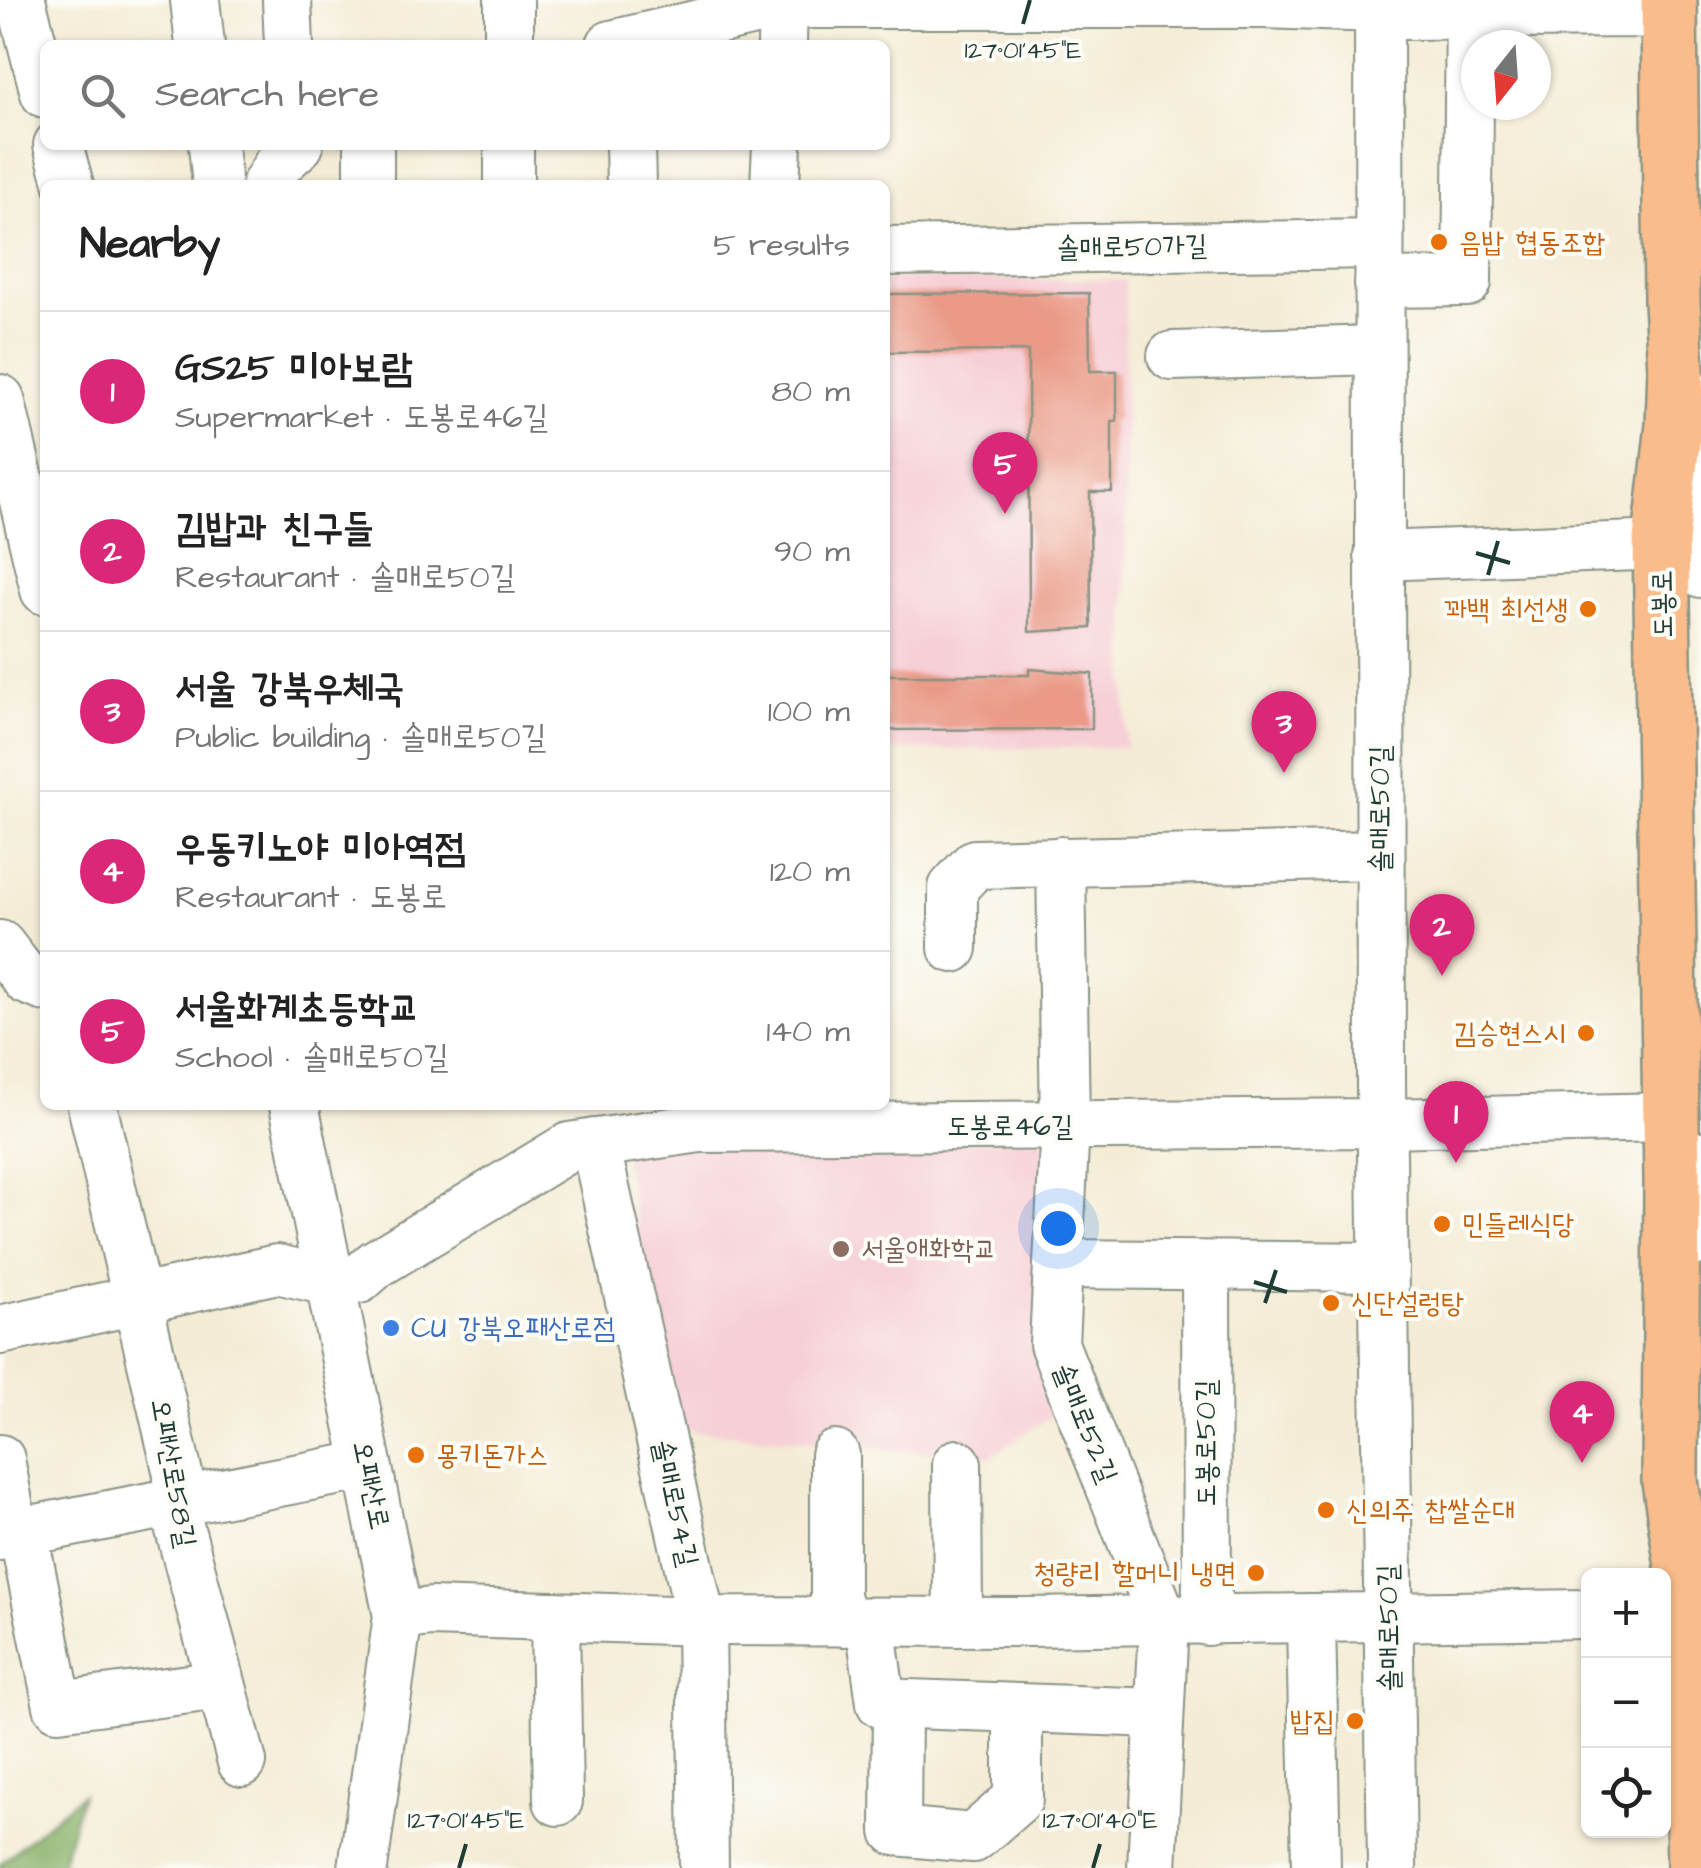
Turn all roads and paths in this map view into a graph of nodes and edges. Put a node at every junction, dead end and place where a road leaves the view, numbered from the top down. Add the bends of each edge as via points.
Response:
1 (21, 0) edge
2 (194, 0) edge
3 (287, 0) edge
4 (508, 0) edge
5 (1211, 2) edge
6 (1265, 2) edge
7 (1379, 4) edge
8 (1678, 6) edge
9 (1470, 15) junction
10 (783, 16) edge
11 (199, 40) edge
12 (289, 40) edge
13 (509, 40) edge
14 (645, 40) edge
15 (40, 74) edge
16 (59, 150) edge
17 (213, 150) edge
18 (369, 150) edge
19 (509, 150) edge
20 (630, 150) edge
21 (777, 150) edge
22 (68, 180) edge
23 (217, 180) edge
24 (369, 180) edge
25 (508, 180) edge
26 (631, 180) edge
27 (776, 180) edge
28 (890, 251) edge
29 (1379, 263) junction
30 (1379, 350) junction
31 (1172, 356) dead end
32 (0, 400) edge
33 (1379, 556) junction
34 (1681, 557) edge
35 (40, 569) edge
36 (1380, 855) junction
37 (1061, 861) junction
38 (953, 948) dead end
39 (93, 1110) edge
40 (295, 1110) edge
41 (674, 1118) edge
42 (1382, 1124) junction
43 (1065, 1125) junction
44 (1686, 1136) edge
45 (595, 1143) junction
46 (1058, 1264) junction
47 (1206, 1266) junction
48 (1384, 1268) junction
49 (329, 1280) junction
50 (140, 1300) junction
51 (0, 1330) edge
52 (835, 1455) dead end
53 (0, 1459) edge
54 (957, 1464) dead end
55 (367, 1465) junction
56 (178, 1502) junction
57 (11, 1534) edge
58 (1701, 1552) edge
59 (1677, 1612) edge
60 (1581, 1614) edge
61 (398, 1616) junction
62 (556, 1616) junction
63 (1389, 1617) junction
64 (1311, 1619) junction
65 (701, 1622) junction
66 (857, 1622) junction
67 (958, 1622) junction
68 (1185, 1622) junction
69 (222, 1685) junction
70 (897, 1704) junction
71 (1018, 1708) junction
72 (1159, 1713) junction
73 (242, 1762) dead end
74 (558, 1801) dead end
75 (370, 1855) edge
76 (330, 1868) edge
77 (704, 1868) edge
78 (1152, 1868) edge
79 (1316, 1868) edge
80 (1392, 1868) edge
81 (1695, 1868) edge

1 - 15 street
2 - 11 street
3 - 12 street
4 - 13 street
5 - 6 street
5 - 10 street
6 - 7 street
7 - 9 street via 1406,15
7 - 29 street, 솔매로50길
8 - 9 street via 1634,13
8 - 34 main road, 도봉로 via 1672,302
9 - 29 street, 솔매로50가길 via 1467,282
10 - 14 street
16 - 22 street
17 - 23 street
18 - 24 street
19 - 25 street
20 - 26 street
21 - 27 street
28 - 29 street, 솔매로50가길
29 - 30 street, 솔매로50길
30 - 31 street
30 - 33 street, 솔매로50길
32 - 35 street
33 - 34 street via 1638,546
33 - 36 street, 솔매로50길
34 - 44 main road, 도봉로
36 - 37 street
36 - 42 street, 솔매로50길
37 - 38 street via 975,864 953,888
37 - 43 street, 솔매로52길
39 - 50 street, 오패산로58길
40 - 49 street, 오패산로
41 - 43 street, 도봉로46길
41 - 45 street, 도봉로46길
42 - 43 street, 도봉로46길
42 - 44 street, 도봉로46길
42 - 48 street, 솔매로50길
43 - 46 street, 솔매로52길
44 - 58 street
44 - 59 main road, 도봉로 via 1670,1481
45 - 49 street, 도봉로46길 via 569,1148 360,1279
45 - 65 street, 솔매로54길
46 - 47 street
46 - 68 street, 솔매로52길 via 1054,1344
47 - 48 street
47 - 68 street, 도봉로50길
48 - 63 street, 솔매로50길
49 - 50 street via 276,1269
49 - 55 street, 오패산로
50 - 51 street
50 - 56 street, 오패산로58길 via 178,1474
52 - 66 street via 834,1598
53 - 57 street
54 - 67 street
55 - 56 street
55 - 61 street, 오패산로
56 - 57 street
56 - 69 street, 오패산로58길
57 - 69 street via 58,1706
59 - 81 main road, 도봉로
60 - 63 street
61 - 62 street
61 - 75 street, 오패산로
62 - 65 street
62 - 74 street
63 - 64 street
63 - 80 street, 솔매로50길
64 - 68 street
64 - 79 street
65 - 66 street
65 - 77 street, 솔매로54길
66 - 67 street
66 - 70 street via 881,1703
67 - 68 street
68 - 72 street, 솔매로52길
69 - 73 street, 오패산로58길
70 - 71 street
70 - 71 street via 896,1831 973,1838 1018,1799
71 - 72 street
72 - 78 street, 솔매로52길
75 - 76 street

